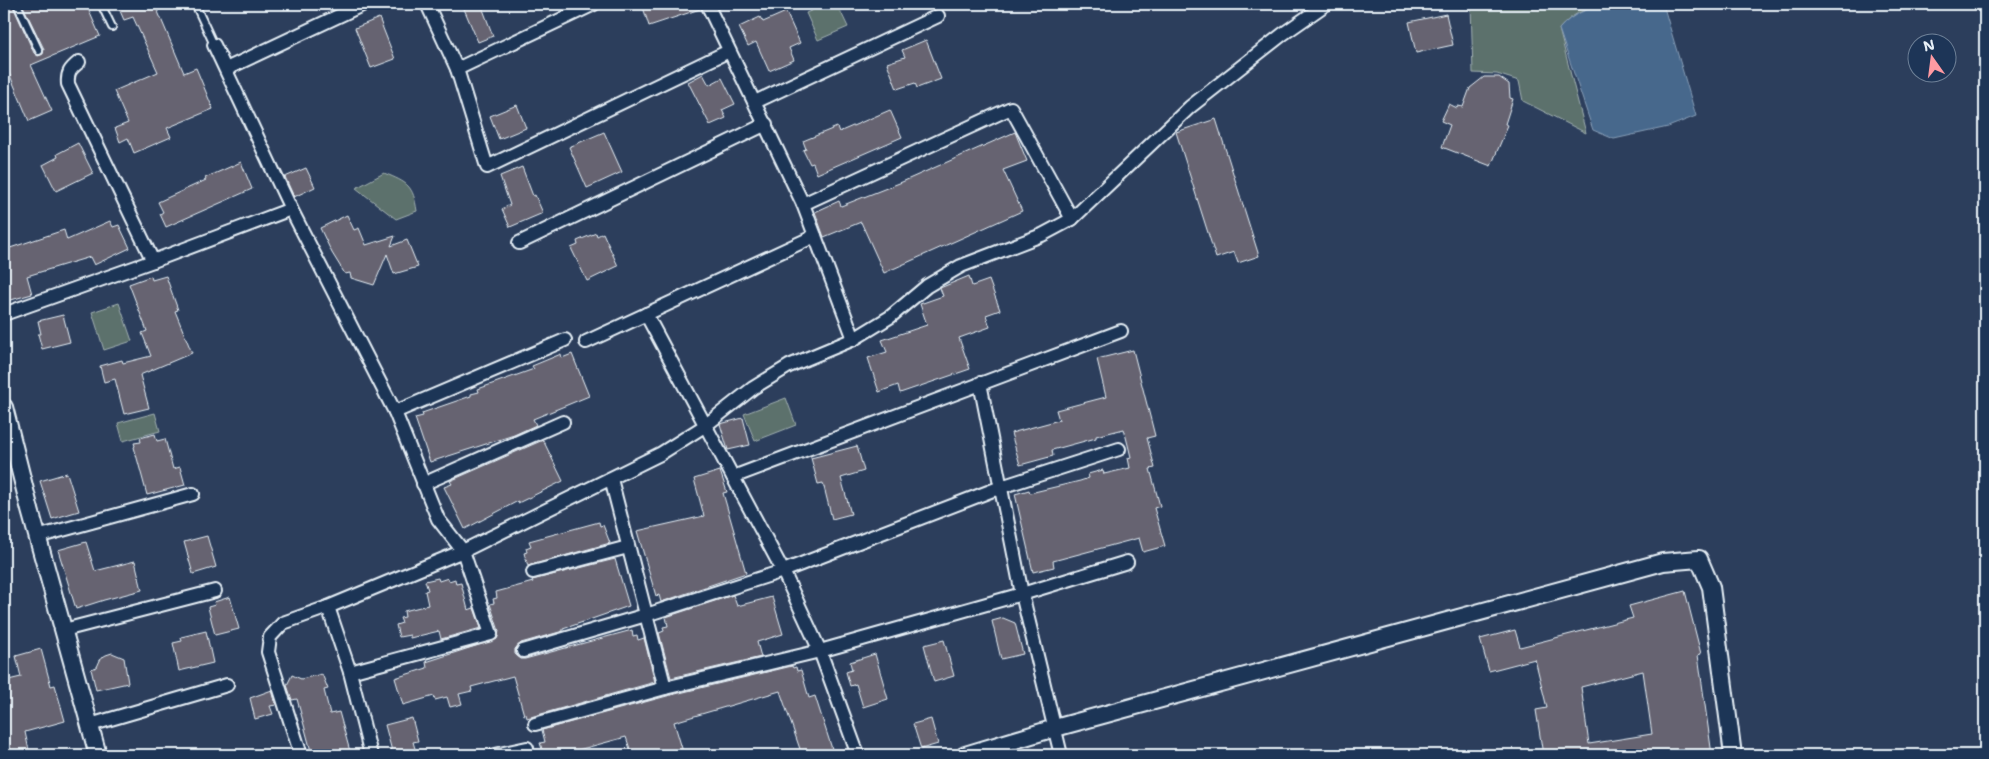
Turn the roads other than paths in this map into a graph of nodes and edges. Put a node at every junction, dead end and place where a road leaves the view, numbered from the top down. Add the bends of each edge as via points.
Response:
1 (17, 4) edge
2 (101, 4) edge
3 (195, 4) edge
4 (364, 4) edge
5 (427, 4) edge
6 (594, 4) edge
7 (707, 4) edge
8 (1326, 4) edge
9 (938, 16) dead end
10 (112, 27) dead end
11 (214, 45) joint
12 (38, 51) dead end
13 (729, 51) junction
14 (79, 62) dead end
15 (226, 69) junction
16 (457, 69) junction
17 (754, 102) junction
18 (766, 124) junction
19 (803, 204) junction
20 (291, 209) junction
21 (1072, 218) junction
22 (815, 236) junction
23 (519, 243) dead end
24 (153, 261) junction
25 (4, 314) edge
26 (646, 314) junction
27 (1121, 332) dead end
28 (854, 339) junction
29 (565, 340) dead end
30 (586, 342) dead end
31 (980, 383) junction
32 (4, 407) edge
33 (395, 412) junction
34 (563, 422) dead end
35 (706, 425) junction
36 (1119, 449) dead end
37 (733, 477) junction
38 (611, 479) junction
39 (424, 484) junction
40 (1001, 487) junction
41 (193, 494) dead end
42 (37, 537) junction
43 (628, 547) junction
44 (463, 551) junction
45 (1127, 562) dead end
46 (783, 571) junction
47 (533, 572) dead end
48 (215, 591) dead end
49 (1022, 594) junction
50 (328, 607) junction
51 (646, 615) junction
52 (64, 630) junction
53 (523, 651) dead end
54 (820, 651) junction
55 (350, 672) junction
56 (227, 685) dead end
57 (665, 688) junction
58 (535, 724) dead end
59 (90, 725) junction
60 (1055, 728) junction
61 (527, 748) dead end
62 (98, 755) edge
63 (301, 755) edge
64 (371, 755) edge
65 (495, 755) edge
66 (858, 755) edge
67 (965, 755) edge
68 (1061, 755) edge
69 (1734, 755) edge

1 - 12 lane
2 - 10 lane
3 - 11 lane
4 - 15 street
5 - 16 street
6 - 16 street
7 - 13 street
8 - 21 street via 1190,107
9 - 17 street
11 - 15 street
13 - 16 street via 487,167
13 - 17 street
14 - 24 street via 67,75 68,84
15 - 20 street
17 - 18 street
18 - 19 street
18 - 23 street
19 - 21 street via 1011,108
19 - 22 street
20 - 24 street
20 - 33 street
21 - 28 street via 1042,235 961,266 927,286 890,317
22 - 26 street
22 - 28 street
24 - 25 street
26 - 30 street
26 - 35 street
27 - 31 street
28 - 35 street via 789,366 753,388
29 - 33 street
31 - 37 street
31 - 40 street
32 - 42 street
33 - 39 street
34 - 39 street
35 - 37 street
35 - 38 street
36 - 40 street
37 - 46 street
38 - 43 street
38 - 44 street
39 - 44 street via 438,519
40 - 46 street
40 - 49 street
41 - 42 street
42 - 52 street
43 - 47 street
43 - 51 street
44 - 50 street
44 - 55 street via 492,634
45 - 49 street
46 - 51 street
46 - 54 street
48 - 52 street
49 - 54 street
49 - 60 street
50 - 55 street
50 - 63 street via 283,622 270,638 268,652
51 - 53 street
51 - 57 street
52 - 59 street
54 - 57 street
54 - 66 street
55 - 64 street
56 - 59 street
57 - 58 street
59 - 62 street
60 - 67 street
60 - 68 street
60 - 69 street via 1663,562 1699,559 1711,588
61 - 65 street

